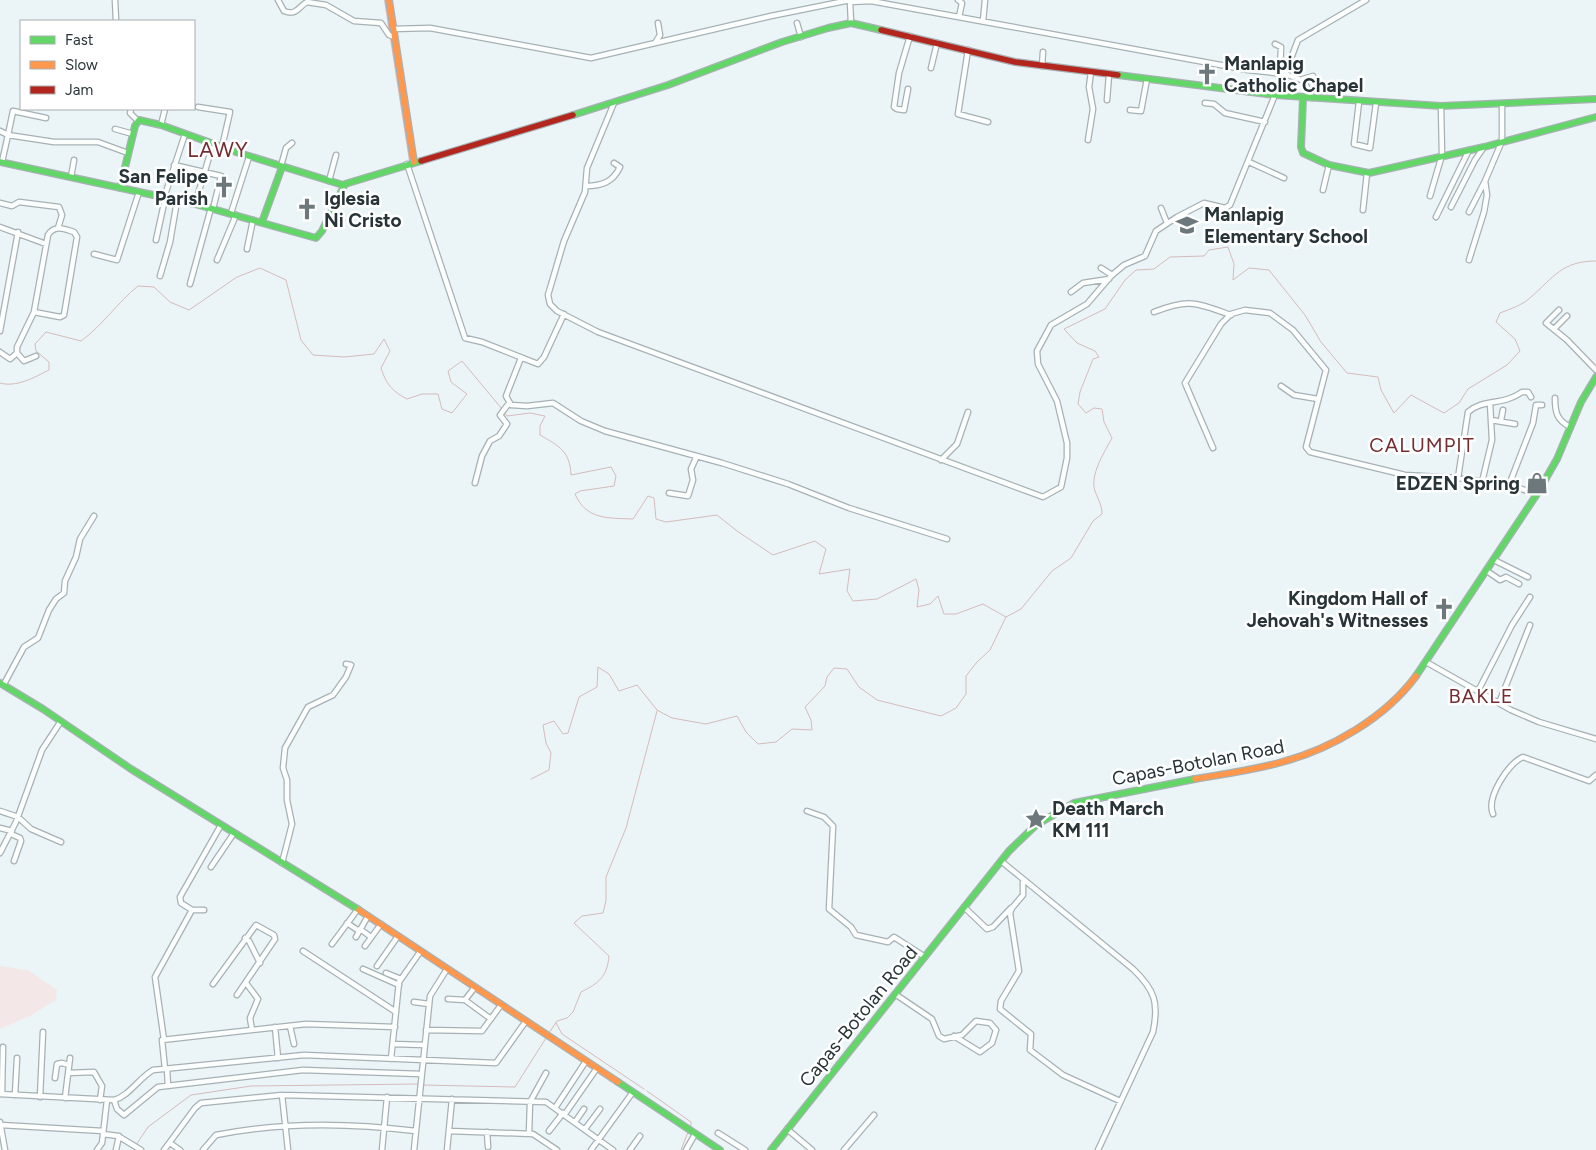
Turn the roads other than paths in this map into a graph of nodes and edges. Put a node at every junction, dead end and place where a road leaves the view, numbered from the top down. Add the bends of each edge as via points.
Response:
1 (115, 0) edge
2 (278, 0) edge
3 (389, 0) edge
4 (906, 0) edge
5 (958, 0) edge
6 (985, 0) edge
7 (1366, 0) edge
8 (850, 1) edge
9 (905, 7) junction
10 (960, 17) junction
11 (116, 20) edge
12 (983, 21) junction
13 (658, 23) dead end
14 (797, 23) dead end
15 (851, 23) junction
16 (394, 29) junction
17 (395, 36) junction
18 (910, 36) junction
19 (801, 37) junction
20 (655, 43) junction
21 (937, 43) junction
22 (1275, 44) dead end
23 (968, 50) junction
24 (1043, 52) dead end
25 (1042, 66) junction
26 (931, 68) dead end
27 (1091, 72) junction
28 (1109, 74) junction
29 (1282, 74) junction
30 (1313, 76) dead end
31 (1147, 79) junction
32 (1302, 79) junction
33 (908, 89) dead end
34 (1275, 95) junction
35 (1303, 98) junction
36 (1312, 98) junction
37 (1596, 99) edge
38 (1107, 100) dead end
39 (614, 102) junction
40 (1205, 102) dead end
41 (1359, 102) junction
42 (1376, 103) junction
43 (1502, 104) junction
44 (198, 106) dead end
45 (1441, 106) junction
46 (131, 110) edge
47 (165, 110) edge
48 (1130, 110) dead end
49 (1596, 117) edge
50 (46, 118) dead end
51 (138, 121) junction
52 (988, 122) dead end
53 (1265, 122) junction
54 (161, 125) junction
55 (115, 129) dead end
56 (0, 131) edge
57 (133, 134) junction
58 (184, 134) junction
59 (8, 135) junction
60 (1088, 140) dead end
61 (1502, 141) junction
62 (292, 143) dead end
63 (213, 144) junction
64 (222, 147) junction
65 (1484, 147) junction
66 (1469, 150) junction
67 (128, 153) junction
68 (336, 155) dead end
69 (1442, 156) junction
70 (249, 157) junction
71 (74, 160) dead end
72 (1, 162) edge
73 (414, 162) junction
74 (1249, 162) junction
75 (614, 163) dead end
76 (407, 164) junction
77 (1329, 164) junction
78 (174, 165) junction
79 (281, 166) junction
80 (204, 172) junction
81 (1367, 173) junction
82 (71, 177) junction
83 (1284, 178) dead end
84 (329, 181) junction
85 (1485, 181) junction
86 (343, 185) junction
87 (586, 186) junction
88 (120, 188) junction
89 (1323, 190) dead end
90 (139, 192) junction
91 (1430, 196) dead end
92 (164, 198) junction
93 (177, 200) junction
94 (0, 203) edge
95 (195, 204) junction
96 (1227, 207) junction
97 (1451, 207) dead end
98 (212, 208) junction
99 (1161, 208) dead end
100 (1363, 210) dead end
101 (1234, 211) dead end
102 (1469, 212) dead end
103 (233, 214) junction
104 (1436, 216) dead end
105 (253, 220) junction
106 (262, 222) junction
107 (1167, 223) junction
108 (0, 227) edge
109 (58, 228) junction
110 (18, 232) junction
111 (156, 240) dead end
112 (46, 244) junction
113 (247, 249) dead end
114 (94, 254) dead end
115 (217, 260) dead end
116 (1469, 260) dead end
117 (1101, 268) dead end
118 (160, 276) dead end
119 (1110, 277) junction
120 (190, 284) dead end
121 (1071, 292) dead end
122 (1559, 310) dead end
123 (34, 312) junction
124 (1154, 312) dead end
125 (564, 314) junction
126 (1231, 315) junction
127 (1566, 316) dead end
128 (1554, 329) junction
129 (0, 331) edge
130 (0, 352) edge
131 (18, 353) junction
132 (36, 356) dead end
133 (521, 358) junction
134 (1596, 370) edge
135 (1596, 377) edge
136 (1281, 386) dead end
137 (1531, 397) dead end
138 (1555, 398) dead end
139 (1318, 399) junction
140 (1490, 403) junction
141 (1542, 405) dead end
142 (506, 408) junction
143 (1503, 410) dead end
144 (968, 412) dead end
145 (1491, 420) junction
146 (1501, 420) junction
147 (1515, 424) dead end
148 (1570, 427) junction
149 (1213, 448) dead end
150 (696, 458) junction
151 (940, 460) junction
152 (1458, 478) junction
153 (1482, 482) junction
154 (475, 483) dead end
155 (1509, 485) junction
156 (668, 493) dead end
157 (1537, 494) junction
158 (94, 516) dead end
159 (947, 539) dead end
160 (1494, 560) junction
161 (1487, 571) junction
162 (1528, 577) dead end
163 (1519, 584) dead end
164 (1530, 597) dead end
165 (1530, 625) dead end
166 (1426, 662) junction
167 (346, 664) dead end
168 (2, 684) edge
169 (1478, 691) junction
170 (1499, 703) junction
171 (61, 721) junction
172 (1596, 739) edge
173 (1596, 775) edge
174 (0, 811) edge
175 (807, 811) dead end
176 (1493, 814) dead end
177 (18, 817) junction
178 (221, 825) junction
179 (0, 828) edge
180 (11, 833) junction
181 (234, 833) junction
182 (61, 842) dead end
183 (2, 844) edge
184 (0, 853) edge
185 (14, 861) dead end
186 (1001, 861) junction
187 (282, 863) junction
188 (211, 867) dead end
189 (1023, 879) junction
190 (964, 908) junction
191 (1012, 908) junction
192 (358, 909) junction
193 (192, 910) junction
194 (204, 910) dead end
195 (368, 916) junction
196 (347, 923) junction
197 (381, 924) junction
198 (360, 930) junction
199 (398, 936) junction
200 (356, 937) dead end
201 (371, 937) junction
202 (245, 938) junction
203 (332, 944) dead end
204 (365, 946) dead end
205 (303, 951) dead end
206 (420, 952) junction
207 (925, 957) junction
208 (260, 963) junction
209 (377, 966) dead end
210 (363, 969) dead end
211 (447, 969) junction
212 (386, 972) dead end
213 (401, 979) junction
214 (246, 983) junction
215 (213, 984) dead end
216 (399, 985) junction
217 (475, 987) junction
218 (895, 994) junction
219 (237, 995) dead end
220 (448, 999) dead end
221 (465, 1000) junction
222 (414, 1002) dead end
223 (429, 1004) junction
224 (501, 1005) junction
225 (396, 1012) junction
226 (491, 1019) junction
227 (526, 1021) junction
228 (290, 1026) junction
229 (275, 1027) junction
230 (395, 1028) junction
231 (252, 1030) junction
232 (426, 1030) junction
233 (43, 1032) dead end
234 (954, 1036) junction
235 (164, 1040) junction
236 (294, 1044) dead end
237 (393, 1044) junction
238 (425, 1045) junction
239 (3, 1047) dead end
240 (17, 1058) dead end
241 (70, 1058) dead end
242 (278, 1058) junction
243 (391, 1059) junction
244 (586, 1060) junction
245 (423, 1061) junction
246 (69, 1065) junction
247 (597, 1068) junction
248 (166, 1069) junction
249 (68, 1073) junction
250 (546, 1073) dead end
251 (422, 1074) junction
252 (55, 1078) dead end
253 (168, 1086) junction
254 (632, 1092) junction
255 (1, 1094) edge
256 (16, 1095) junction
257 (282, 1095) junction
258 (40, 1097) junction
259 (387, 1097) junction
260 (65, 1098) junction
261 (419, 1098) junction
262 (452, 1099) junction
263 (100, 1100) junction
264 (107, 1100) junction
265 (114, 1100) junction
266 (1120, 1100) junction
267 (530, 1102) junction
268 (555, 1108) junction
269 (584, 1109) dead end
270 (600, 1110) dead end
271 (564, 1114) junction
272 (874, 1114) dead end
273 (575, 1122) junction
274 (0, 1124) edge
275 (284, 1127) junction
276 (384, 1127) junction
277 (585, 1129) junction
278 (787, 1129) junction
279 (416, 1131) junction
280 (449, 1131) junction
281 (487, 1132) junction
282 (549, 1132) dead end
283 (103, 1133) junction
284 (529, 1133) junction
285 (695, 1134) junction
286 (718, 1134) dead end
287 (119, 1136) junction
288 (640, 1136) dead end
289 (599, 1139) junction
290 (170, 1143) junction
291 (488, 1147) dead end
292 (711, 1148) edge
293 (140, 1149) edge
294 (5, 1150) edge
295 (97, 1150) edge
296 (116, 1150) edge
297 (164, 1150) edge
298 (180, 1150) edge
299 (203, 1150) edge
300 (288, 1150) edge
301 (382, 1150) edge
302 (414, 1150) edge
303 (447, 1150) edge
304 (557, 1150) edge
305 (591, 1150) edge
306 (613, 1150) edge
307 (630, 1150) edge
308 (686, 1150) edge
309 (720, 1150) edge
310 (745, 1150) edge
311 (771, 1150) edge
312 (812, 1150) edge
313 (844, 1150) edge
314 (1098, 1150) edge

1 - 11 street
2 - 17 street via 284,11 292,13 307,2 320,3 354,21 381,23 389,35
3 - 16 main road
4 - 9 street
5 - 10 street via 962,3
6 - 12 street
7 - 29 street via 1298,40
8 - 9 street
8 - 15 street
8 - 20 street
9 - 10 street
10 - 12 street
12 - 29 street
13 - 20 street via 660,34
14 - 19 street
15 - 18 main road
15 - 19 main road
16 - 17 main road
16 - 20 street via 441,29 586,58
17 - 73 main road
18 - 21 main road
18 - 33 street via 899,73 895,108 903,111
19 - 39 main road
21 - 23 main road
21 - 26 street
22 - 29 street via 1281,47
23 - 25 main road
23 - 52 street via 958,113
24 - 25 street
25 - 27 main road
27 - 28 main road
27 - 60 street via 1092,109
28 - 31 main road
28 - 38 street
29 - 32 street
30 - 32 street
31 - 34 main road
31 - 48 street via 1141,111
32 - 36 street
34 - 35 main road
34 - 53 street
35 - 36 main road
35 - 77 main road via 1302,150 1311,158
36 - 41 main road
37 - 43 main road
39 - 73 main road
39 - 87 street via 587,168
40 - 53 street via 1214,104 1225,113
41 - 42 main road
41 - 42 street via 1354,144 1370,148
42 - 45 main road
43 - 45 main road
43 - 61 street
44 - 64 street via 230,112
45 - 69 street
46 - 51 street
47 - 54 street
49 - 61 main road
50 - 59 street via 13,111
51 - 54 main road
51 - 57 main road
53 - 74 street
54 - 58 main road
55 - 57 street
56 - 59 street
57 - 67 main road
58 - 63 main road
58 - 78 street
59 - 67 street via 54,142 98,142
59 - 72 street
61 - 65 main road
61 - 85 street
62 - 79 street via 286,148
63 - 64 main road
63 - 80 street
64 - 70 main road
65 - 66 main road
65 - 97 street
66 - 69 main road
66 - 104 street
67 - 88 main road
68 - 84 street
69 - 81 main road
69 - 91 street
70 - 79 main road
70 - 103 street
71 - 82 street
72 - 82 main road
73 - 76 main road
74 - 83 street
74 - 96 street
75 - 87 street via 620,167 611,181
76 - 86 main road
76 - 133 street via 464,337
77 - 81 main road
77 - 89 street
78 - 80 street
78 - 92 street
79 - 84 main road
79 - 106 main road
80 - 95 street
80 - 98 street via 222,176
81 - 100 street
82 - 88 main road
84 - 86 main road
85 - 102 street
85 - 116 street via 1488,195
86 - 106 main road via 316,238
87 - 125 street via 548,292 552,306
88 - 90 main road
90 - 92 main road
90 - 114 street via 117,260
92 - 93 main road
92 - 111 street
93 - 95 main road
93 - 118 street
94 - 109 street via 59,207 62,215
95 - 98 main road
96 - 101 street
96 - 107 street via 1204,203
98 - 103 main road
98 - 120 street
99 - 107 street
103 - 105 main road
103 - 115 street
105 - 106 main road
105 - 113 street
107 - 119 street via 1154,234 1146,254 1124,265
108 - 110 street
109 - 112 street via 51,231
109 - 123 street via 74,232 77,236 64,315 60,318
110 - 112 street
110 - 129 street
112 - 123 street
117 - 119 street
119 - 121 street via 1084,283
119 - 151 street via 1081,309 1049,327 1036,354 1057,401 1067,443 1061,487 1043,497
122 - 128 street via 1546,322
123 - 131 street via 18,342
124 - 126 street via 1184,302
125 - 133 street via 540,363
125 - 151 street via 598,332
126 - 139 street via 1245,310 1266,312 1292,330 1326,370
126 - 149 street via 1221,324 1185,383
127 - 128 street
128 - 134 street
130 - 131 street via 10,359
131 - 132 street via 26,361
133 - 142 street via 506,396
135 - 148 main road, Capas-Botolan Road
136 - 139 street via 1292,394
137 - 140 street via 1523,391 1512,399
138 - 148 street via 1556,413
139 - 152 street via 1306,448 1312,454 1405,475
140 - 145 street
140 - 152 street via 1476,406 1467,413
141 - 155 street via 1536,406 1533,423
142 - 150 street via 553,403 591,425
142 - 154 street via 500,416 506,424 499,436 490,441 482,456
143 - 146 street
144 - 151 street via 957,444
145 - 146 street
145 - 153 street via 1492,440
146 - 147 street
148 - 157 main road, Capas-Botolan Road
150 - 156 street via 691,469 693,480 688,496
150 - 159 street via 788,484 849,508
152 - 153 street
153 - 155 street
155 - 157 street
157 - 160 main road, Capas-Botolan Road
158 - 168 street via 80,539 65,581 64,594 57,598 38,638 24,647
160 - 161 main road, Capas-Botolan Road
160 - 162 street
161 - 163 street via 1500,580 1506,577
161 - 166 main road, Capas-Botolan Road
164 - 169 street
165 - 170 street
166 - 169 street
166 - 186 main road, Capas-Botolan Road via 1412,681 1382,710 1327,746 1273,765 1074,803 1036,825
167 - 187 street via 351,665 333,695 308,707 285,748 283,768 292,824
168 - 171 main road
169 - 170 street
170 - 172 street via 1539,722
171 - 177 street via 42,750
171 - 178 main road
173 - 176 street via 1588,781 1523,757 1505,771 1491,805
174 - 177 street
175 - 207 street via 824,817 833,826 828,909 851,927 854,934 888,942 894,937
177 - 180 street
177 - 182 street via 31,828
178 - 181 main road
178 - 193 street via 180,897 181,903
179 - 180 street
180 - 183 street
180 - 185 street via 22,842
181 - 187 main road
181 - 188 street
183 - 184 street
186 - 189 street
186 - 190 main road, Capas-Botolan Road
187 - 192 main road
189 - 191 street via 1023,895
189 - 266 street via 1132,970 1151,990 1156,1015 1153,1032
190 - 191 street via 987,929 993,928
190 - 207 main road, Capas-Botolan Road
191 - 266 street via 1018,971 1000,1009 1030,1034 1030,1050 1054,1069
192 - 195 main road
192 - 196 street
193 - 194 street
193 - 235 street via 155,977
195 - 197 main road
195 - 198 street
196 - 198 street
196 - 203 street
197 - 199 main road
197 - 201 street
198 - 200 street
198 - 201 street
199 - 206 main road
199 - 209 street
201 - 204 street
202 - 208 street
202 - 208 street via 256,925 274,935 275,940
202 - 215 street
205 - 225 street
206 - 211 main road
206 - 213 street
207 - 218 main road, Capas-Botolan Road
208 - 214 street
210 - 216 street
211 - 217 main road
211 - 223 street via 432,992
212 - 213 street
213 - 216 street
214 - 219 street
214 - 231 street via 258,997 250,1018
216 - 225 street
217 - 221 street
217 - 224 main road
218 - 234 street via 932,1019 941,1038
218 - 278 main road, Capas-Botolan Road
220 - 221 street
221 - 226 street
222 - 223 street
223 - 232 street
224 - 226 street
224 - 227 main road
225 - 230 street
226 - 232 street via 482,1031
227 - 244 main road
227 - 245 street via 496,1063
228 - 229 street
228 - 230 street
228 - 236 street
229 - 231 street
229 - 242 street
230 - 237 street
231 - 235 street
232 - 238 street
233 - 258 street
234 - 234 street via 965,1033 976,1021 990,1023 996,1030 992,1043 979,1052
235 - 248 street
237 - 238 street
237 - 243 street
238 - 245 street
239 - 255 street
240 - 256 street
241 - 246 street
242 - 243 street via 304,1055
242 - 248 street
243 - 245 street
244 - 247 main road
244 - 268 street
245 - 251 street
246 - 249 street
246 - 252 street via 57,1064
247 - 254 main road
247 - 271 street
248 - 253 street
248 - 265 street via 150,1072
249 - 260 street
249 - 263 street via 94,1072 102,1086
250 - 267 street
251 - 253 street via 303,1070
251 - 261 street
253 - 265 street via 156,1088 124,1115
254 - 285 main road
254 - 289 street
255 - 256 street
256 - 258 street
257 - 259 street
257 - 275 street
257 - 290 street via 201,1103
258 - 260 street
259 - 261 street
259 - 276 street
260 - 263 street
261 - 262 street
261 - 279 street
262 - 267 street
262 - 280 street
263 - 264 street
264 - 265 street
264 - 283 street
266 - 314 street
267 - 268 street via 546,1102
267 - 284 street
268 - 271 street
269 - 273 street
270 - 277 street
271 - 273 street
271 - 282 street
272 - 313 street
273 - 277 street
274 - 283 street
274 - 294 street
275 - 276 street
275 - 299 street via 216,1135
275 - 300 street
276 - 279 street
276 - 301 street
277 - 289 street
278 - 311 main road, Capas-Botolan Road
278 - 312 street
279 - 302 street
280 - 281 street
280 - 303 street
281 - 284 street
281 - 291 street
283 - 287 street
283 - 295 street
284 - 304 street
285 - 292 main road
285 - 308 street
286 - 310 street
287 - 293 street
287 - 296 street
288 - 307 street
289 - 305 street
289 - 306 street
290 - 297 street
290 - 298 street
292 - 309 main road

